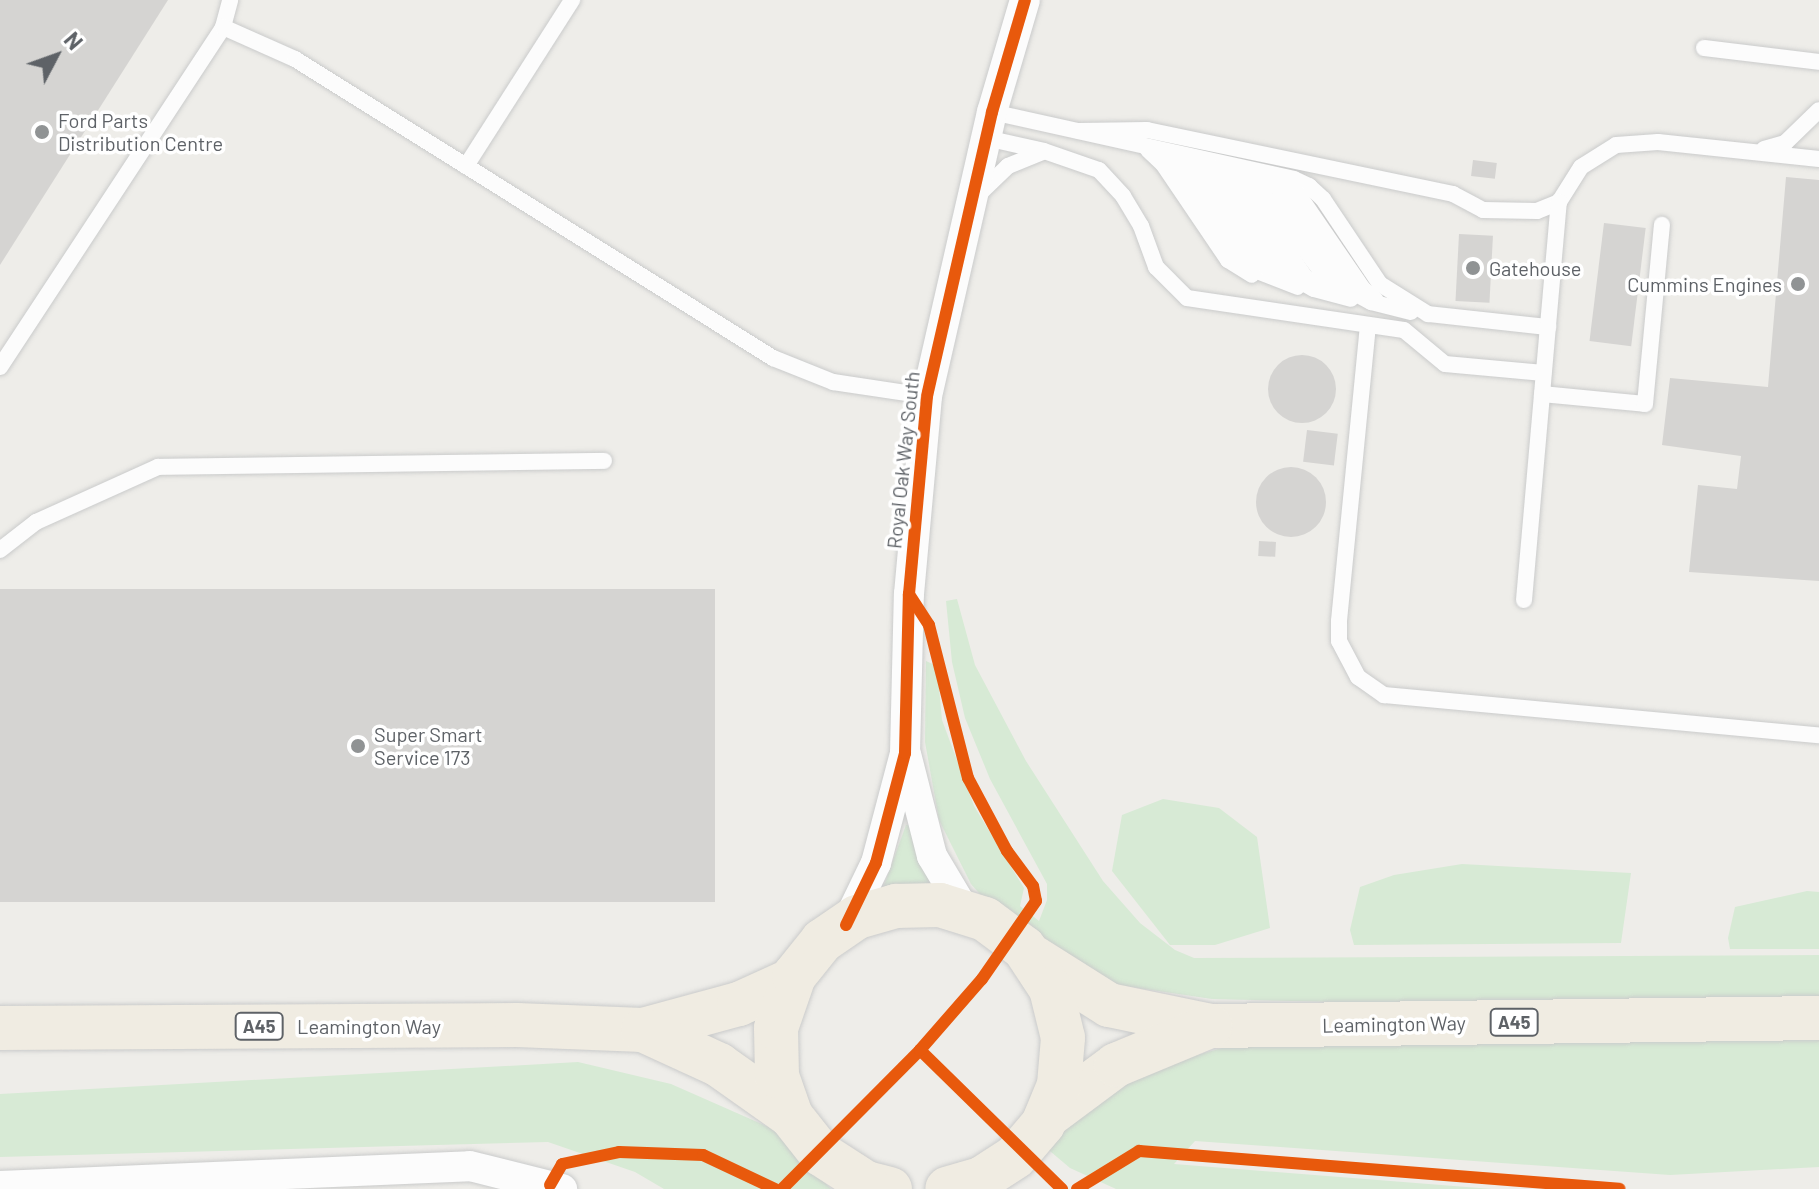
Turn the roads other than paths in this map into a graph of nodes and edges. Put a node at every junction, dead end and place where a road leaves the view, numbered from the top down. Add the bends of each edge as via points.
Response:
1 (230, 0) edge
2 (572, 0) edge
3 (1025, 0) edge
4 (223, 27) junction
5 (1704, 48) dead end
6 (1819, 62) edge
7 (1819, 110) edge
8 (989, 125) junction
9 (1079, 131) junction
10 (1135, 143) junction
11 (1153, 148) junction
12 (1739, 150) junction
13 (1044, 151) junction
14 (1174, 152) junction
15 (1193, 156) junction
16 (1819, 159) edge
17 (1212, 160) junction
18 (1231, 165) junction
19 (466, 166) junction
20 (1251, 169) junction
21 (1559, 202) junction
22 (970, 210) junction
23 (1662, 225) dead end
24 (1292, 286) junction
25 (1311, 290) junction
26 (1331, 294) junction
27 (1351, 299) junction
28 (1370, 303) junction
29 (1388, 307) junction
30 (1420, 313) junction
31 (1368, 325) junction
32 (1548, 327) junction
33 (0, 367) edge
34 (1544, 373) junction
35 (1542, 394) junction
36 (927, 396) junction
37 (604, 461) dead end
38 (0, 550) edge
39 (1524, 600) dead end
40 (1819, 735) edge
41 (905, 753) junction
42 (966, 913) junction
43 (846, 925) junction
44 (1026, 953) junction
45 (792, 980) junction
46 (1819, 1018) edge
47 (1210, 1026) junction
48 (0, 1028) edge
49 (643, 1030) junction
50 (791, 1116) junction
51 (1046, 1117) junction
52 (367, 1181) edge
53 (0, 1186) edge
54 (46, 1187) edge
55 (562, 1189) edge
56 (890, 1189) edge
57 (947, 1189) edge

1 - 4 lane
2 - 19 lane
3 - 8 street, Royal Oak Way South
4 - 19 lane via 295,59
4 - 33 lane
5 - 6 lane
7 - 12 lane via 1785,143
8 - 9 lane
8 - 13 lane
8 - 22 street, Royal Oak Way South
9 - 10 lane
9 - 21 lane via 1147,130 1453,194 1483,210 1537,211
10 - 11 lane
10 - 24 lane via 1157,157 1233,264
11 - 14 lane
11 - 24 lane via 1176,161 1252,269
12 - 16 lane
12 - 21 lane via 1658,142 1616,145 1581,167
13 - 22 lane via 1008,166
13 - 31 lane via 1099,170 1141,226 1156,267 1187,298
14 - 15 lane
14 - 25 lane via 1202,173 1267,268 1280,279
15 - 17 lane
15 - 26 lane via 1221,177 1286,273
17 - 18 lane
17 - 27 lane via 1234,174 1310,281
18 - 20 lane
18 - 28 lane via 1260,185 1329,286
19 - 36 lane via 773,358 833,382
20 - 29 lane via 1279,189 1344,285 1357,296
20 - 30 lane via 1309,186 1380,284
21 - 32 lane
22 - 36 street, Royal Oak Way South
23 - 35 lane via 1645,404
24 - 25 lane
25 - 26 lane
26 - 27 lane
27 - 28 lane
28 - 29 lane
29 - 30 lane
30 - 32 lane
31 - 34 lane via 1404,330 1445,364
31 - 40 lane via 1339,622 1339,641 1358,677 1384,695
32 - 34 lane
34 - 35 lane
35 - 39 lane
36 - 41 street, Royal Oak Way South via 909,594
37 - 38 lane via 158,467 36,522
41 - 42 street, Royal Oak Way South via 932,856
41 - 43 street, Royal Oak Way South via 876,863
42 - 43 highway via 940,905 896,906
42 - 44 highway via 985,919
43 - 45 highway via 822,941
44 - 47 highway, Leamington Way / A45 via 1109,1005
44 - 51 highway via 1051,989 1063,1038 1059,1085
45 - 49 highway, Leamington Way / A45 via 739,1004
45 - 50 highway via 776,1028 777,1076
46 - 47 highway, Leamington Way / A45
47 - 51 highway, Leamington Way / A45 via 1116,1065
48 - 49 highway, Leamington Way / A45 via 517,1025
49 - 50 highway, Leamington Way / A45 via 719,1065
50 - 56 highway via 821,1154 866,1183
51 - 57 highway via 1015,1157 981,1179
52 - 54 street
52 - 55 street via 470,1166
53 - 54 street

